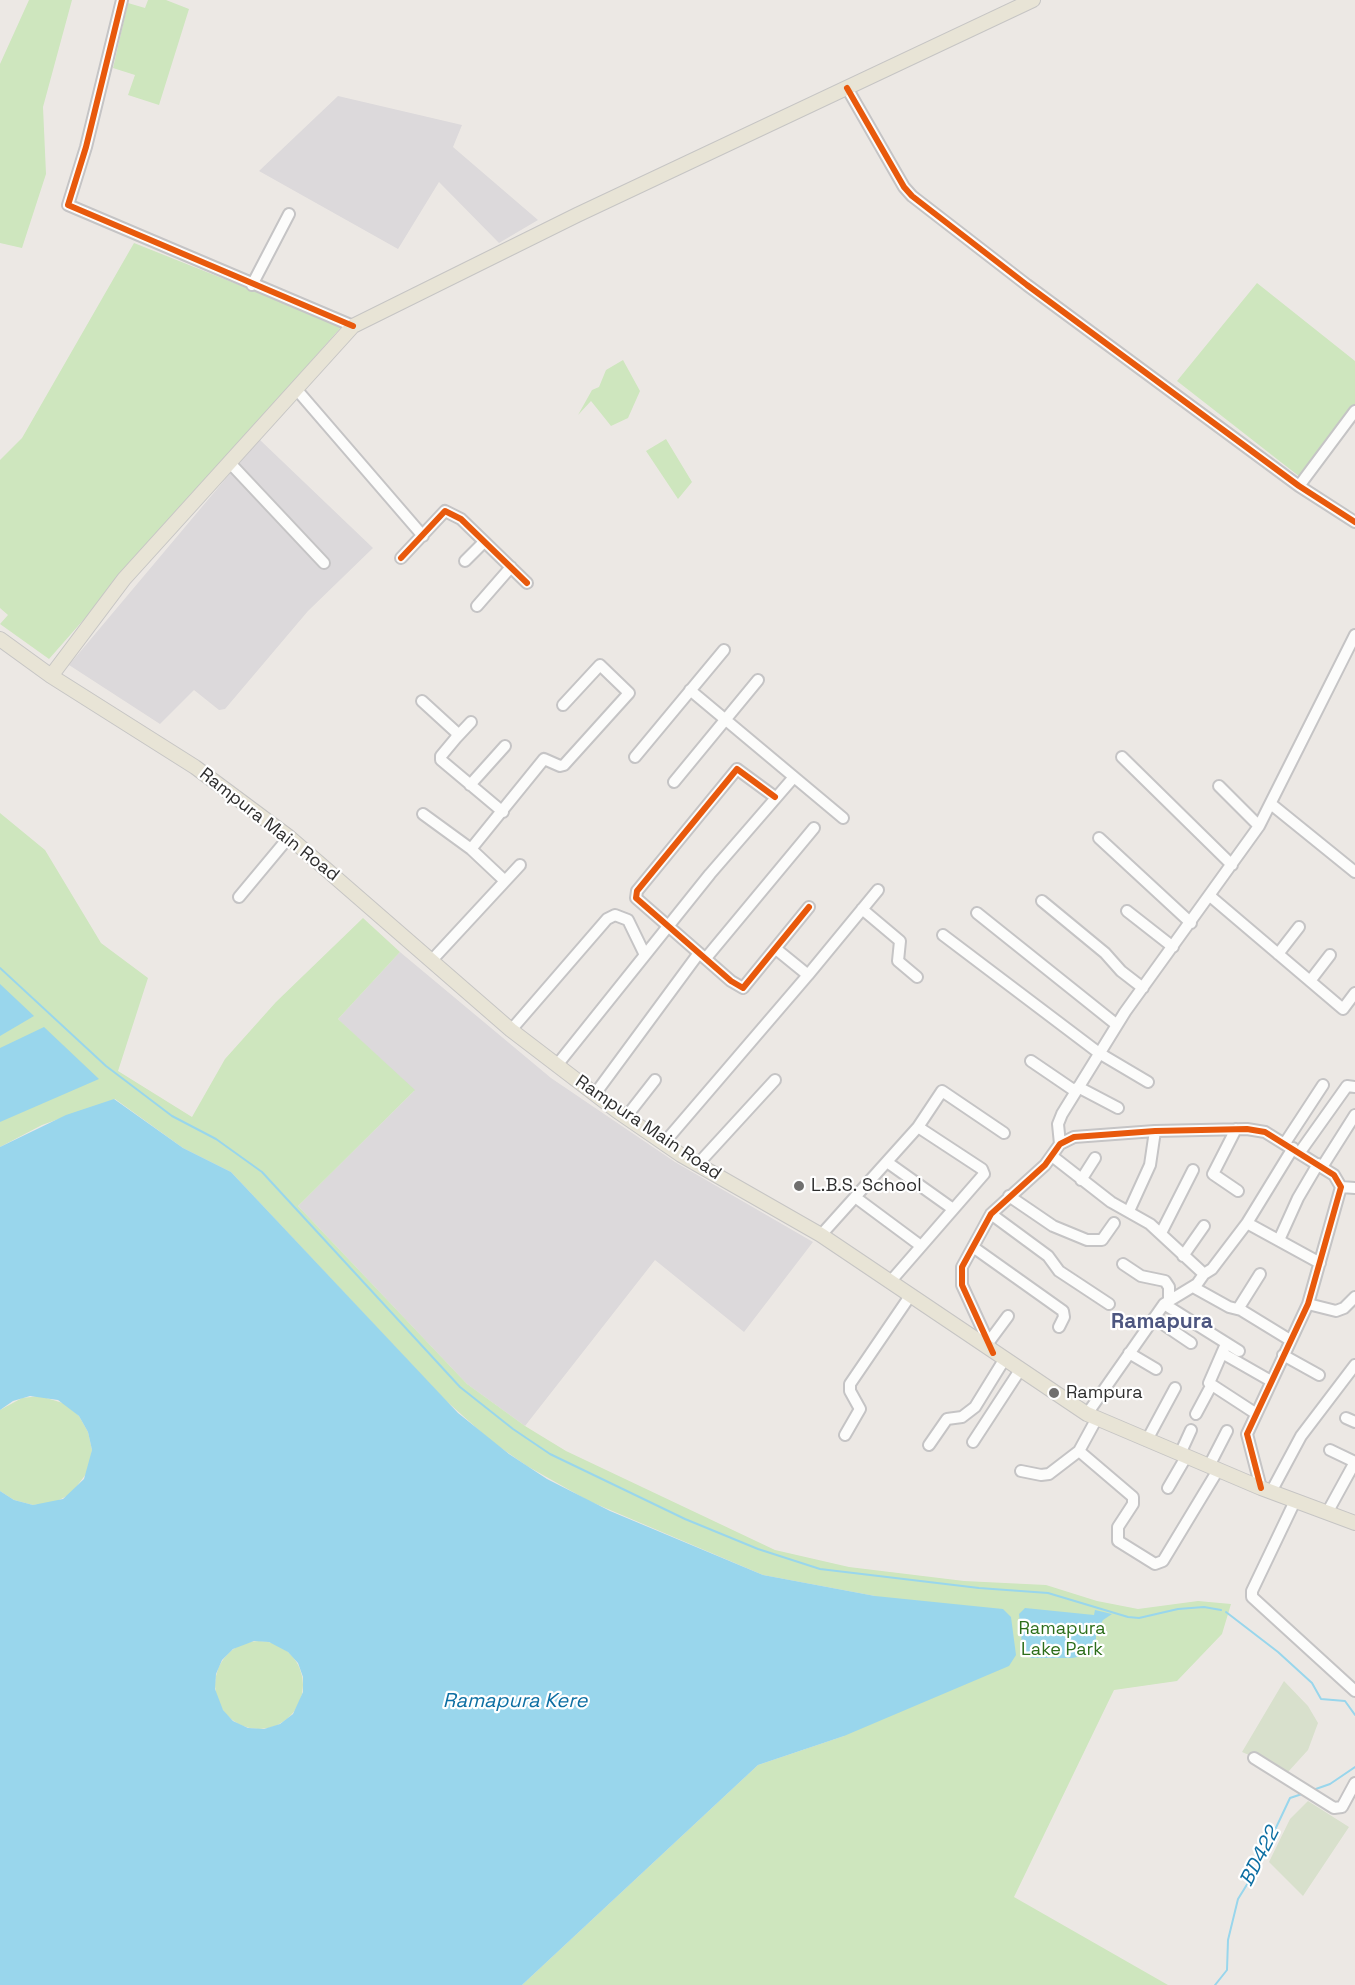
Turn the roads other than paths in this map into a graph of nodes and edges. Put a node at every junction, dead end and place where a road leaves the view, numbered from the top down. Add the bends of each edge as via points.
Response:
1 (122, 0) edge
2 (1034, 0) edge
3 (847, 88) junction
4 (289, 214) dead end
5 (252, 285) junction
6 (353, 326) junction
7 (297, 390) junction
8 (1355, 411) edge
9 (230, 463) junction
10 (1299, 486) junction
11 (1355, 522) edge
12 (423, 536) junction
13 (484, 542) junction
14 (401, 558) dead end
15 (465, 561) dead end
16 (324, 563) dead end
17 (511, 567) junction
18 (527, 583) dead end
19 (477, 606) dead end
20 (1355, 635) edge
21 (0, 639) edge
22 (724, 650) dead end
23 (51, 676) junction
24 (758, 680) dead end
25 (690, 690) junction
26 (422, 701) dead end
27 (563, 705) dead end
28 (725, 719) junction
29 (471, 722) dead end
30 (456, 738) junction
31 (505, 746) dead end
32 (635, 757) dead end
33 (1122, 758) dead end
34 (794, 777) junction
35 (674, 782) dead end
36 (470, 785) junction
37 (1219, 786) dead end
38 (776, 797) junction
39 (1271, 804) junction
40 (503, 812) junction
41 (423, 814) dead end
42 (843, 818) dead end
43 (1259, 826) junction
44 (814, 828) dead end
45 (289, 837) junction
46 (1099, 838) dead end
47 (471, 849) junction
48 (520, 865) dead end
49 (1232, 865) junction
50 (1355, 873) edge
51 (506, 881) junction
52 (878, 890) dead end
53 (1210, 896) junction
54 (239, 897) dead end
55 (1042, 901) dead end
56 (809, 907) dead end
57 (862, 909) junction
58 (1127, 911) dead end
59 (977, 913) dead end
60 (1191, 923) junction
61 (668, 927) junction
62 (1299, 927) dead end
63 (943, 935) dead end
64 (1173, 947) junction
65 (776, 949) junction
66 (1278, 954) junction
67 (645, 955) junction
68 (702, 955) junction
69 (1330, 955) dead end
70 (432, 960) junction
71 (808, 975) junction
72 (917, 977) dead end
73 (1310, 981) junction
74 (1143, 988) junction
75 (1355, 993) edge
76 (1117, 1025) junction
77 (511, 1030) junction
78 (1099, 1053) junction
79 (1031, 1061) dead end
80 (557, 1065) junction
81 (655, 1080) dead end
82 (775, 1080) dead end
83 (1148, 1082) dead end
84 (1323, 1085) dead end
85 (1355, 1087) edge
86 (1077, 1089) junction
87 (595, 1094) junction
88 (612, 1108) junction
89 (1118, 1108) dead end
90 (630, 1112) junction
91 (1355, 1115) edge
92 (918, 1127) junction
93 (1236, 1129) junction
94 (1155, 1131) junction
95 (648, 1132) junction
96 (1004, 1133) dead end
97 (664, 1143) junction
98 (1060, 1144) junction
99 (1293, 1148) junction
100 (1052, 1156) junction
101 (1095, 1158) dead end
102 (887, 1161) junction
103 (698, 1164) junction
104 (1320, 1165) junction
105 (1193, 1170) dead end
106 (1081, 1180) junction
107 (1341, 1187) junction
108 (1355, 1188) edge
109 (1238, 1191) dead end
110 (1009, 1196) junction
111 (855, 1197) junction
112 (953, 1209) junction
113 (1129, 1211) junction
114 (991, 1214) junction
115 (1113, 1223) dead end
116 (1247, 1223) junction
117 (1204, 1226) dead end
118 (1161, 1233) junction
119 (821, 1235) junction
120 (1279, 1240) junction
121 (921, 1246) junction
122 (973, 1247) junction
123 (1183, 1256) junction
124 (1320, 1263) junction
125 (1122, 1264) dead end
126 (1204, 1274) junction
127 (1260, 1274) dead end
128 (890, 1282) junction
129 (1193, 1287) junction
130 (910, 1296) junction
131 (1355, 1297) edge
132 (1167, 1301) junction
133 (1109, 1304) dead end
134 (1308, 1304) junction
135 (1238, 1309) junction
136 (1008, 1316) dead end
137 (1154, 1318) junction
138 (1059, 1327) dead end
139 (1290, 1340) junction
140 (1191, 1343) dead end
141 (1224, 1348) junction
142 (1239, 1351) dead end
143 (995, 1352) junction
144 (1129, 1353) junction
145 (1283, 1355) junction
146 (1355, 1365) edge
147 (1156, 1369) dead end
148 (1020, 1370) junction
149 (1319, 1375) dead end
150 (1271, 1381) junction
151 (1211, 1386) junction
152 (1175, 1388) dead end
153 (1256, 1413) junction
154 (1196, 1414) dead end
155 (1092, 1416) junction
156 (1191, 1430) dead end
157 (1227, 1431) dead end
158 (845, 1435) dead end
159 (1147, 1440) junction
160 (973, 1442) dead end
161 (929, 1445) dead end
162 (1330, 1450) dead end
163 (1079, 1451) junction
164 (1183, 1455) junction
165 (1355, 1462) edge
166 (1213, 1468) junction
167 (1021, 1471) dead end
168 (1168, 1488) dead end
169 (1266, 1490) junction
170 (1295, 1501) junction
171 (1327, 1513) junction
172 (1355, 1524) edge
173 (1355, 1691) edge
174 (1254, 1758) dead end
175 (1355, 1783) edge

1 - 5 street via 68,205
2 - 3 main road
3 - 6 main road
3 - 10 street via 912,196
4 - 5 street
5 - 6 street
6 - 7 main road
7 - 9 main road
7 - 12 street
8 - 10 street
9 - 16 street
9 - 23 main road via 124,579
10 - 11 street
12 - 13 street via 445,511 461,519
12 - 14 street
13 - 15 street
13 - 17 street
17 - 18 street
17 - 19 street
20 - 39 street
21 - 23 main road, Rampura Main Road
22 - 25 street
23 - 45 main road, Rampura Main Road via 195,767
24 - 28 street
25 - 28 street
25 - 32 street
26 - 30 street via 456,733
27 - 40 street via 600,664 629,693 564,765 544,759
28 - 34 street
28 - 35 street
29 - 30 street
30 - 36 street via 441,760
31 - 36 street
33 - 49 street
34 - 38 street
34 - 42 street
36 - 40 street
37 - 43 street
38 - 61 street
38 - 61 street via 737,769 637,891 638,900
39 - 43 street
39 - 50 street
40 - 47 street
41 - 47 street
43 - 49 street
44 - 68 street
45 - 54 street
45 - 70 main road, Rampura Main Road
46 - 60 street
47 - 51 street
48 - 51 street
49 - 53 street
51 - 70 street
52 - 57 street
53 - 60 street
53 - 66 street
55 - 74 street
56 - 65 street
57 - 71 street
57 - 72 street via 900,941 898,961
58 - 64 street
59 - 76 street
60 - 64 street
61 - 67 street
61 - 68 street
62 - 66 street
63 - 78 street
64 - 74 street
65 - 68 street via 743,988
65 - 71 street
66 - 73 street
67 - 77 street via 628,920 615,915 607,919
67 - 80 street
68 - 87 street
69 - 73 street
70 - 77 main road, Rampura Main Road
71 - 97 street
73 - 75 street via 1342,1009
74 - 76 street
76 - 78 street
77 - 80 main road, Rampura Main Road
78 - 83 street
78 - 86 street
79 - 86 street
80 - 87 main road, Rampura Main Road
81 - 90 street
82 - 103 street
84 - 99 street
85 - 99 street via 1347,1086
86 - 89 street
86 - 98 street via 1058,1124
87 - 88 main road, Rampura Main Road
88 - 90 street via 618,1104
88 - 95 main road, Rampura Main Road
90 - 95 street via 651,1126
91 - 104 street
92 - 96 street via 942,1091
92 - 102 street
92 - 112 street via 984,1171
93 - 94 street
93 - 99 street via 1265,1132
93 - 109 street via 1213,1174
94 - 98 street via 1074,1137
94 - 113 street via 1150,1164
95 - 97 main road, Rampura Main Road
97 - 103 main road, Rampura Main Road
98 - 100 street
99 - 104 street
99 - 116 street
100 - 106 street
100 - 110 street
101 - 106 street
102 - 111 street
102 - 112 street
103 - 119 main road, Rampura Main Road
104 - 107 street via 1334,1175
104 - 120 street via 1298,1198
105 - 118 street
106 - 113 street
107 - 108 street
107 - 124 street
110 - 114 street
110 - 115 street via 1053,1226 1087,1240 1102,1240
111 - 119 street
111 - 121 street
112 - 121 street
113 - 118 street
114 - 122 street
114 - 133 street via 1048,1256 1053,1267
116 - 120 street
116 - 126 street
117 - 123 street
118 - 123 street
119 - 128 main road, Rampura Main Road
120 - 124 street
121 - 128 street
122 - 138 street via 1063,1311
122 - 143 street via 962,1267 962,1285
123 - 126 street
124 - 134 street
125 - 132 street via 1141,1276 1165,1281 1169,1287
126 - 129 street
127 - 135 street
128 - 130 main road, Rampura Main Road
129 - 132 street
129 - 135 street
130 - 143 main road, Rampura Main Road
130 - 158 street via 850,1384 860,1409
131 - 134 street via 1336,1311
132 - 137 street
132 - 141 street
134 - 139 street
135 - 139 street
136 - 143 street
137 - 140 street
137 - 144 street
139 - 145 street
141 - 142 street
141 - 150 street
141 - 151 street
143 - 148 main road, Rampura Main Road
143 - 161 street via 975,1407 962,1417 947,1419
144 - 147 street
144 - 155 street
145 - 149 street
145 - 150 street
146 - 169 street
148 - 155 main road, Rampura Main Road
148 - 160 street
150 - 153 street
151 - 153 street
151 - 154 street
152 - 159 street
153 - 169 street via 1246,1437
155 - 159 main road, Rampura Main Road
155 - 163 street
156 - 164 street
157 - 166 street
159 - 164 main road, Rampura Main Road
162 - 165 street
163 - 166 street via 1133,1497 1133,1504 1118,1527 1118,1541 1155,1564 1163,1561
163 - 167 street via 1049,1474
164 - 166 main road, Rampura Main Road
164 - 168 street
165 - 171 street
166 - 169 main road, Rampura Main Road
169 - 170 main road, Rampura Main Road
170 - 171 main road, Rampura Main Road
170 - 173 street via 1252,1597
171 - 172 main road, Rampura Main Road
174 - 175 street via 1338,1809

